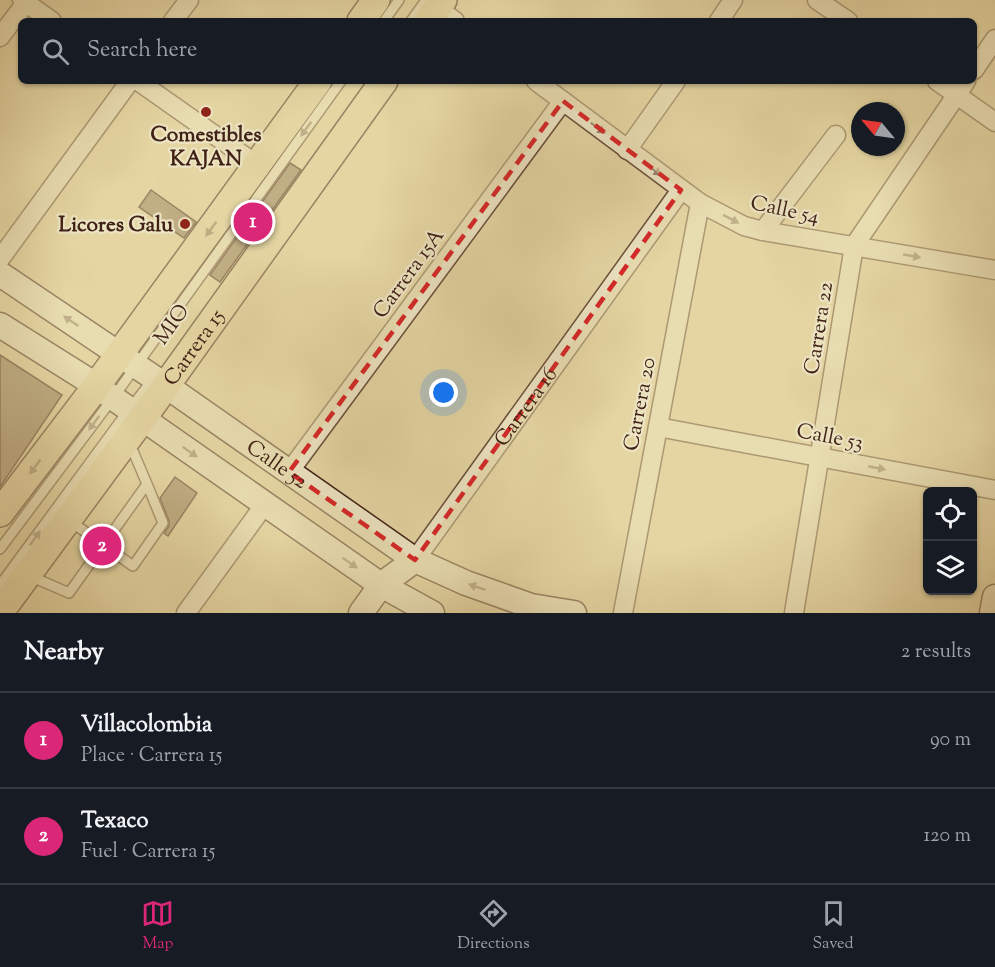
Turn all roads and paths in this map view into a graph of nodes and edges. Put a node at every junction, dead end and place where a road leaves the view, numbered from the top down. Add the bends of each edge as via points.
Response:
1 (189, 0) edge
2 (376, 0) edge
3 (399, 0) edge
4 (734, 0) edge
5 (817, 0) edge
6 (25, 1) edge
7 (438, 10) edge
8 (48, 18) edge
9 (175, 18) edge
10 (363, 18) edge
11 (386, 18) edge
12 (418, 18) edge
13 (720, 18) edge
14 (844, 18) edge
15 (0, 37) edge
16 (995, 39) edge
17 (977, 66) edge
18 (128, 84) edge
19 (142, 84) edge
20 (316, 84) edge
21 (338, 84) edge
22 (382, 84) edge
23 (540, 84) edge
24 (674, 84) edge
25 (962, 88) edge
26 (563, 101) junction
27 (995, 122) edge
28 (836, 135) dead end
29 (627, 150) junction
30 (258, 165) junction
31 (681, 190) junction
32 (700, 203) junction
33 (764, 231) junction
34 (854, 246) junction
35 (0, 259) edge
36 (995, 270) edge
37 (0, 274) edge
38 (0, 326) edge
39 (147, 371) junction
40 (121, 410) junction
41 (658, 427) junction
42 (257, 450) junction
43 (820, 457) junction
44 (289, 472) junction
45 (234, 483) junction
46 (147, 484) junction
47 (995, 490) edge
48 (265, 504) junction
49 (0, 513) edge
50 (68, 519) junction
51 (103, 544) junction
52 (0, 549) edge
53 (415, 560) junction
54 (27, 575) junction
55 (0, 585) edge
56 (381, 585) junction
57 (995, 597) edge
58 (0, 612) edge
59 (186, 613) edge
60 (361, 613) edge
61 (432, 613) edge
62 (574, 613) edge
63 (623, 613) edge
64 (794, 613) edge
65 (992, 613) edge

1 - 9 street
2 - 10 main road
3 - 11 lane
4 - 13 street
5 - 14 street
6 - 8 street
6 - 15 street
7 - 12 lane
16 - 17 street
18 - 35 street
19 - 30 street
20 - 30 main road, Carrera 15
21 -> 39 lane, MIO
22 - 39 main road, Carrera 15
23 - 26 street, Calle 54
24 - 29 street
25 - 27 street
25 - 34 street, Carrera 22
26 -> 29 street, Calle 54
26 - 44 street, Carrera 15A
28 - 33 street
29 -> 31 street, Calle 54
30 -> 39 main road, Carrera 15
31 - 32 street, Calle 54
31 - 53 street, Carrera 16
32 -> 33 street, Calle 54 via 744,226
32 - 41 street, Carrera 20
33 - 34 street, Calle 54
34 -> 36 street, Calle 54
34 - 43 street, Carrera 22
39 -> 37 street, Calle 52
38 - 40 street, Calle 52
39 - 40 main road, Carrera 15
39 - 40 main road, Carrera 15
39 - 42 street, Calle 52
40 -> 45 street, Calle 52
40 - 46 lane
40 -> 49 main road, Carrera 15
40 - 50 main road, Carrera 15
40 -> 52 lane
55 -> 40 lane
41 - 43 street, Calle 53
41 - 63 street, Carrera 20
42 - 44 street, Calle 52
42 - 45 street
43 -> 47 street, Calle 53
43 - 64 street, Carrera 22
44 - 53 street, Calle 52
45 - 48 street, Calle 52
46 - 51 lane
46 - 51 lane via 163,523 133,566
48 -> 56 street, Calle 52
48 - 59 street
50 - 51 lane
50 - 54 main road, Carrera 15
51 - 54 lane via 69,593
53 - 56 street, Carrera 16
62 -> 53 street, Calle 52 via 531,606
54 - 58 main road, Carrera 15
56 - 60 street, Carrera 16
56 - 61 street, Calle 52
57 - 65 street

